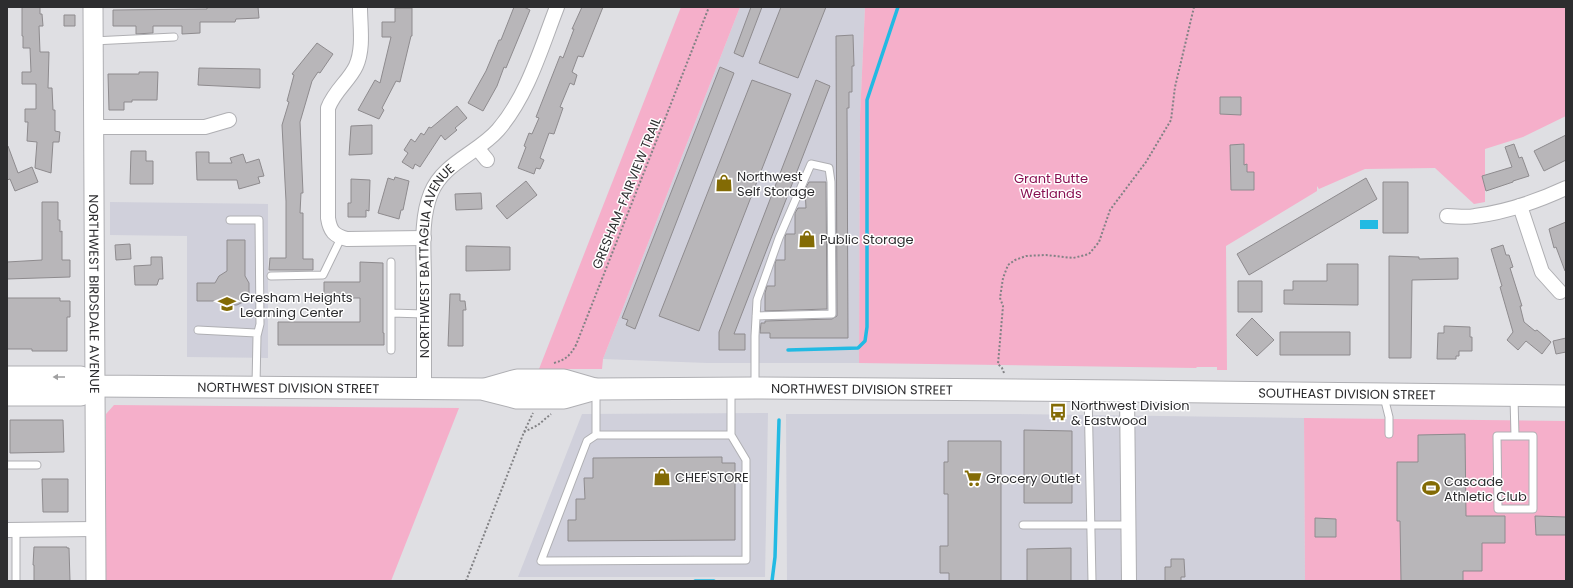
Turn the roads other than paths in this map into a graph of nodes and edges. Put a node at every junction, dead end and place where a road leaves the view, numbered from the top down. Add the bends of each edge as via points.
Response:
1 (92, 7) edge
2 (360, 7) edge
3 (557, 7) edge
4 (174, 37) dead end
5 (93, 41) junction
6 (229, 120) dead end
7 (93, 127) junction
8 (478, 149) junction
9 (487, 160) dead end
10 (1566, 188) edge
11 (1520, 206) junction
12 (1447, 216) dead end
13 (230, 220) dead end
14 (341, 238) junction
15 (424, 238) junction
16 (392, 262) dead end
17 (271, 276) dead end
18 (1560, 292) dead end
19 (391, 313) junction
20 (424, 314) junction
21 (756, 316) junction
22 (198, 330) dead end
23 (257, 333) junction
24 (392, 350) dead end
25 (7, 377) edge
26 (95, 386) junction
27 (256, 387) junction
28 (731, 388) junction
29 (755, 388) junction
30 (424, 389) junction
31 (482, 389) junction
32 (596, 389) junction
33 (1088, 390) junction
34 (1127, 391) junction
35 (1384, 394) junction
36 (7, 395) edge
37 (1514, 396) junction
38 (1566, 396) edge
39 (1389, 434) dead end
40 (596, 435) junction
41 (731, 435) junction
42 (1515, 436) junction
43 (7, 465) edge
44 (37, 465) dead end
45 (1023, 525) dead end
46 (1091, 525) junction
47 (1128, 526) junction
48 (95, 529) junction
49 (11, 530) edge
50 (16, 581) edge
51 (96, 581) edge
52 (1092, 581) edge
53 (1128, 581) edge

1 - 5 main road, NORTHWEST BIRDSDALE AVENUE
2 - 14 street via 361,47 356,66 332,100 328,115 328,218 332,231
3 - 8 street, NORTHWEST BATTAGLIA AVENUE via 517,103 499,129
4 - 5 lane
5 - 7 main road, NORTHWEST BIRDSDALE AVENUE
6 - 7 street via 206,127
7 - 26 main road, NORTHWEST BIRDSDALE AVENUE
8 - 9 street
8 - 15 street, NORTHWEST BATTAGLIA AVENUE via 449,168 437,180 427,204
10 - 11 street
11 - 12 street via 1474,217
11 - 18 street via 1542,272
13 - 23 lane via 259,220 260,324
14 - 15 street
14 - 17 lane via 323,275
15 - 20 street, NORTHWEST BATTAGLIA AVENUE
16 - 19 lane
19 - 20 lane
19 - 24 lane
20 - 30 street, NORTHWEST BATTAGLIA AVENUE
21 - 21 lane via 757,300 779,238 811,164 829,168 832,314
21 - 29 lane
22 - 23 lane
23 - 27 lane
26 -> 25 main road, NORTHWEST DIVISION STREET via 81,377
26 - 27 main road, NORTHWEST DIVISION STREET
26 - 36 main road, NORTHWEST DIVISION STREET via 80,395
26 - 48 main road, NORTHWEST BIRDSDALE AVENUE
27 - 30 main road, NORTHWEST DIVISION STREET
28 - 29 main road, NORTHWEST DIVISION STREET
28 - 32 main road, NORTHWEST DIVISION STREET
28 - 41 lane
29 - 33 main road, NORTHWEST DIVISION STREET
30 - 31 main road, NORTHWEST DIVISION STREET
31 - 32 main road, NORTHWEST DIVISION STREET via 517,380 564,380
31 - 32 main road, NORTHWEST DIVISION STREET via 517,398 564,398
32 - 40 lane
33 - 34 main road, NORTHWEST DIVISION STREET
33 - 46 lane
34 - 35 main road, SOUTHEAST DIVISION STREET
34 - 47 street
35 - 37 main road, SOUTHEAST DIVISION STREET
35 - 39 lane via 1389,417
37 - 38 main road, SOUTHEAST DIVISION STREET
37 - 42 lane
40 - 41 lane
40 - 41 lane via 587,441 541,561 746,560 746,460
42 - 42 lane via 1533,436 1533,509 1498,508 1497,436
43 - 44 lane
45 - 46 lane
46 - 47 lane
46 - 52 lane
47 - 53 street
48 - 49 street
48 - 51 main road, NORTHWEST BIRDSDALE AVENUE
49 - 50 lane

